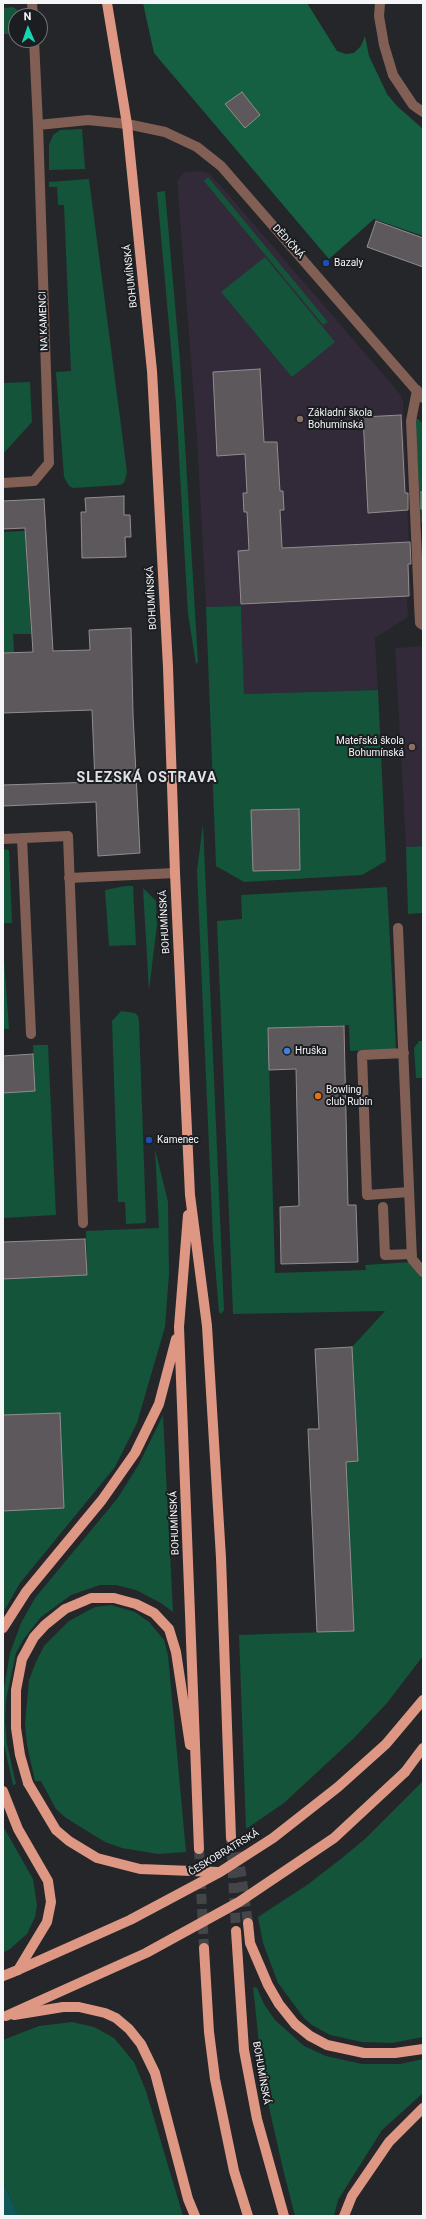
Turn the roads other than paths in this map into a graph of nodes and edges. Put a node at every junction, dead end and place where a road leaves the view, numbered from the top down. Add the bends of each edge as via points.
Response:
1 (107, 3) edge
2 (380, 3) edge
3 (34, 48) edge
4 (423, 112) edge
5 (128, 124) junction
6 (38, 125) junction
7 (420, 394) edge
8 (3, 482) edge
9 (423, 625) edge
10 (22, 838) junction
11 (3, 839) edge
12 (174, 873) junction
13 (69, 878) junction
14 (398, 928) dead end
15 (31, 1034) dead end
16 (404, 1053) junction
17 (410, 1192) junction
18 (190, 1195) junction
19 (383, 1207) dead end
20 (83, 1223) dead end
21 (412, 1254) junction
22 (423, 1272) edge
23 (179, 1327) junction
24 (3, 1628) edge
25 (423, 1700) edge
26 (423, 1748) edge
27 (423, 1757) edge
28 (405, 1772) junction
29 (3, 1791) edge
30 (197, 1792) junction
31 (234, 1837) tunnel mouth
32 (199, 1849) tunnel mouth
33 (220, 1872) junction
34 (248, 1923) tunnel mouth
35 (236, 1931) tunnel mouth
36 (204, 1948) tunnel mouth
37 (18, 1970) junction
38 (3, 1976) edge
39 (5, 2017) edge
40 (423, 2049) edge
41 (423, 2108) edge
42 (195, 2216) edge
43 (248, 2216) edge
44 (284, 2216) edge
45 (344, 2216) edge

1 - 5 main road, BOHUMÍNSKÁ
2 - 4 street via 379,16 384,46 393,75 413,105
3 - 6 street, NA KAMENCI
5 - 6 street via 88,120
5 - 7 street, DĚDIČNÁ via 165,132 185,140 221,166
5 - 12 main road, BOHUMÍNSKÁ via 152,371 168,667
6 - 8 street, NA KAMENCI via 49,463 34,481
7 - 9 street via 411,420 420,623
10 - 11 street
10 - 13 street via 68,836
10 - 15 street
12 - 13 street
12 - 18 main road, BOHUMÍNSKÁ
13 - 20 street
14 - 16 street
16 - 17 street
16 - 17 street via 362,1055 367,1195
17 - 21 street
18 - 23 main road, BOHUMÍNSKÁ
18 - 31 main road, BOHUMÍNSKÁ via 207,1331
19 - 21 street via 385,1254
21 - 22 street via 412,1259
23 - 24 main road via 159,1404 135,1453 102,1500 26,1592
23 - 30 main road, BOHUMÍNSKÁ
25 - 33 main road, ČESKOBRATRSKÁ, bridge via 386,1744 338,1787 273,1838
26 - 28 main road
27 - 28 main road
28 - 39 main road, bridge via 334,1838 239,1902 146,1953
29 - 37 main road via 18,1829 45,1874 51,1895 47,1922
30 - 32 main road, BOHUMÍNSKÁ
30 - 33 main road, bridge via 176,1652 169,1629 154,1613 126,1600 91,1598 65,1609 38,1631 25,1652 18,1679 15,1715 18,1747 28,1782 56,1830 76,1847 97,1858 140,1869
33 - 37 main road, ČESKOBRATRSKÁ, bridge via 130,1920
34 - 40 main road via 250,1943 268,1985 295,2024 310,2036 327,2045 364,2053 395,2053
35 - 44 main road, BOHUMÍNSKÁ via 247,2065 263,2142
36 - 43 main road via 208,2025 215,2079 234,2171
37 - 38 main road, ČESKOBRATRSKÁ
39 - 42 main road, bridge via 46,2009 74,2007 96,2010 123,2023 142,2044 155,2074 182,2178
41 - 45 main road via 389,2142 352,2196

